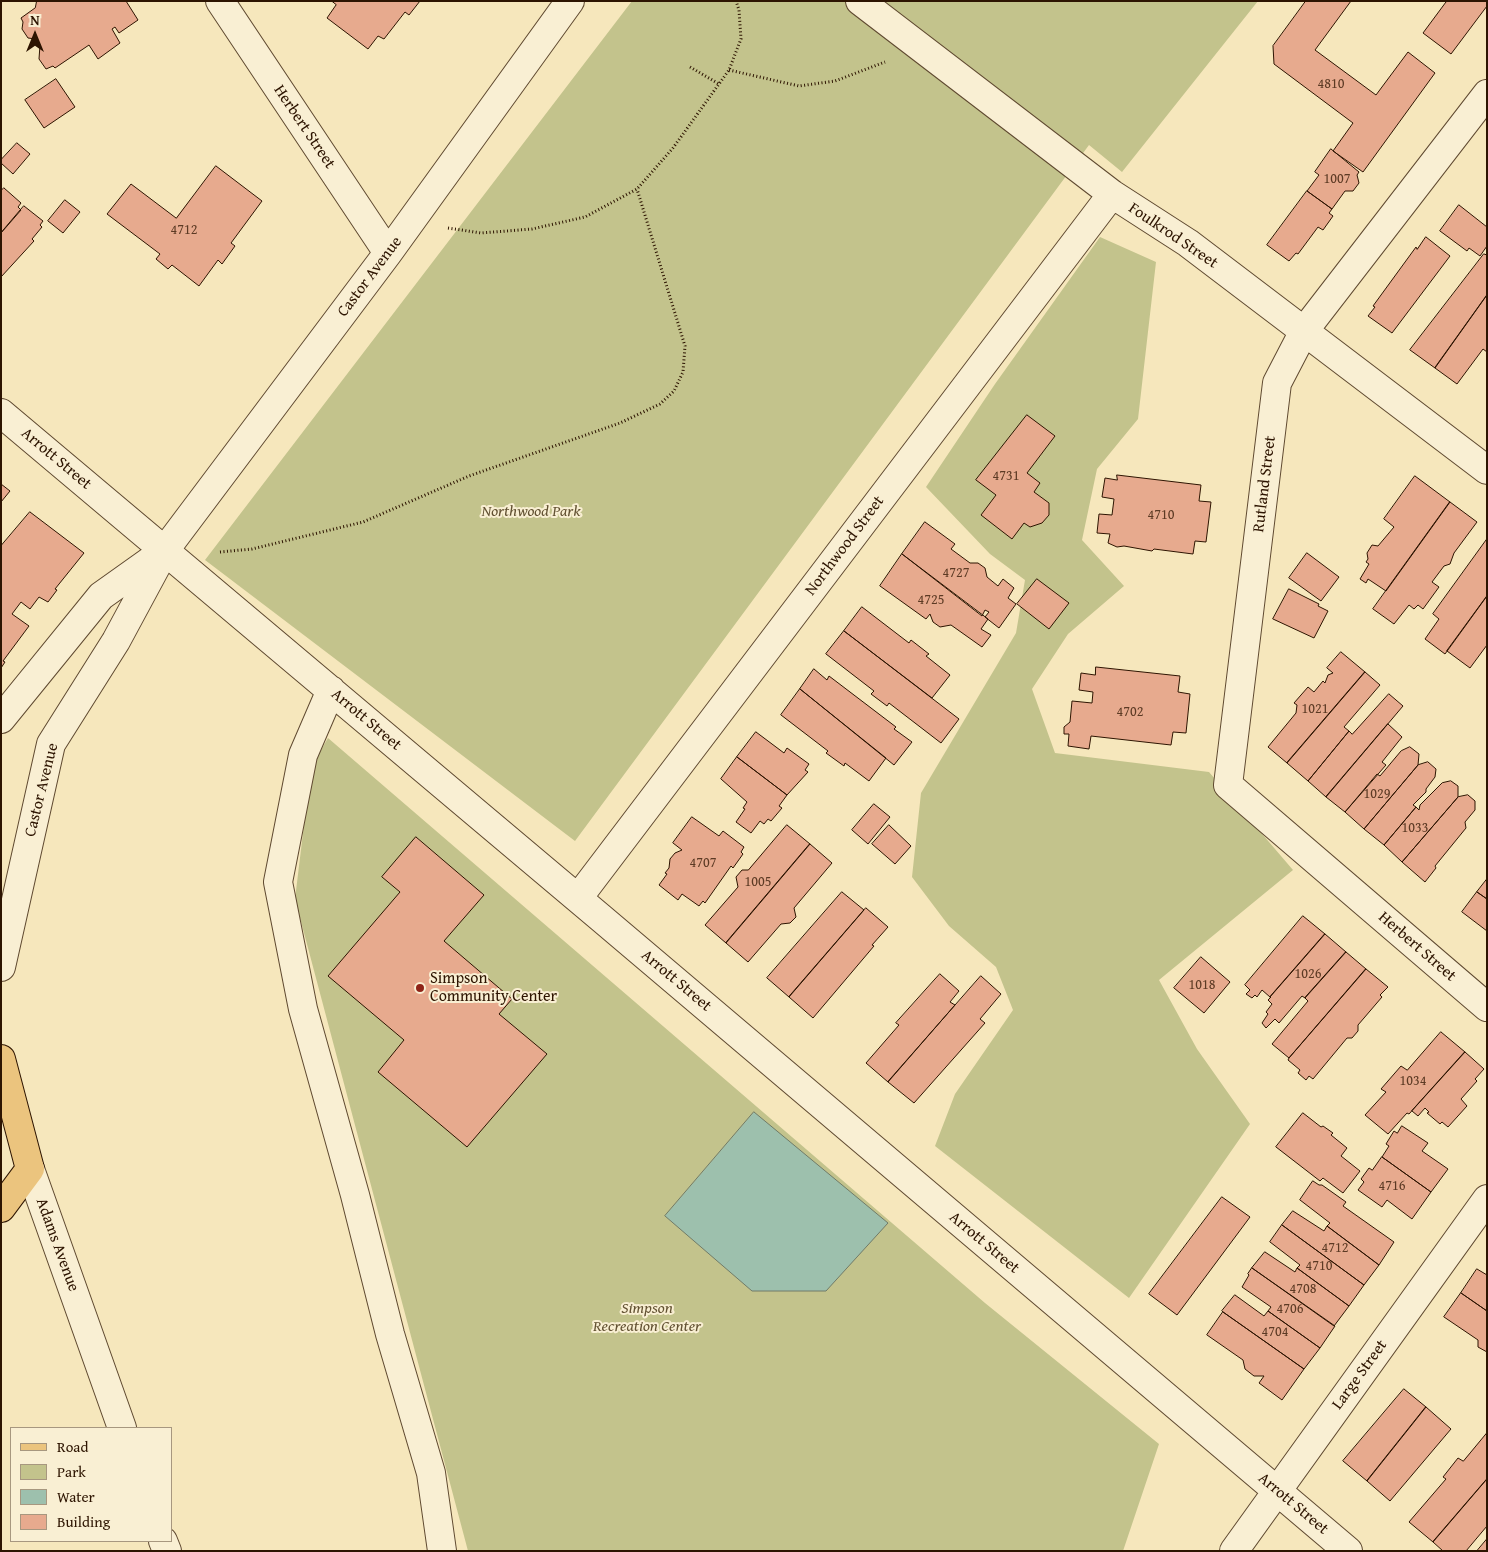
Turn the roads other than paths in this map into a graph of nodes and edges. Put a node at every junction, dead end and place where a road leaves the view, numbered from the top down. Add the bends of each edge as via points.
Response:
1 (220, 1) edge
2 (570, 1) edge
3 (860, 1) edge
4 (1487, 94) edge
5 (1112, 194) junction
6 (388, 253) junction
7 (1304, 331) junction
8 (1, 412) edge
9 (1487, 470) edge
10 (165, 550) junction
11 (331, 690) junction
12 (1, 719) edge
13 (1348, 887) joint
14 (578, 898) junction
15 (1, 967) edge
16 (1487, 1007) edge
17 (1, 1059) edge
18 (30, 1169) junction
19 (1487, 1199) edge
20 (1, 1208) edge
21 (122, 1427) edge
22 (1277, 1491) junction
23 (442, 1551) edge
24 (1234, 1551) edge
25 (1348, 1551) edge

1 - 6 street, Herbert Street
2 - 6 street, Castor Avenue
3 - 5 street, Foulkrod Street
4 - 7 street, Rutland Street
5 - 7 street, Foulkrod Street via 1188,243
5 - 14 street, Northwood Street
6 - 10 street, Castor Avenue
7 - 9 street, Foulkrod Street
7 - 13 street, Rutland Street via 1277,383 1228,785
8 - 10 street, Arrott Street
10 - 11 street, Arrott Street
10 - 12 street, Castor Avenue via 101,596
10 - 15 street, Castor Avenue via 116,641 51,744
11 - 14 street, Arrott Street
11 - 23 street via 303,755 278,882 302,1009 390,1334 432,1473
13 - 16 street, Herbert Street
14 - 22 street, Arrott Street
17 - 18 main road, Adams Avenue
18 - 20 main road
18 - 21 street, Adams Avenue
19 - 22 street, Large Street
22 - 24 street, Large Street
22 - 25 street, Arrott Street

